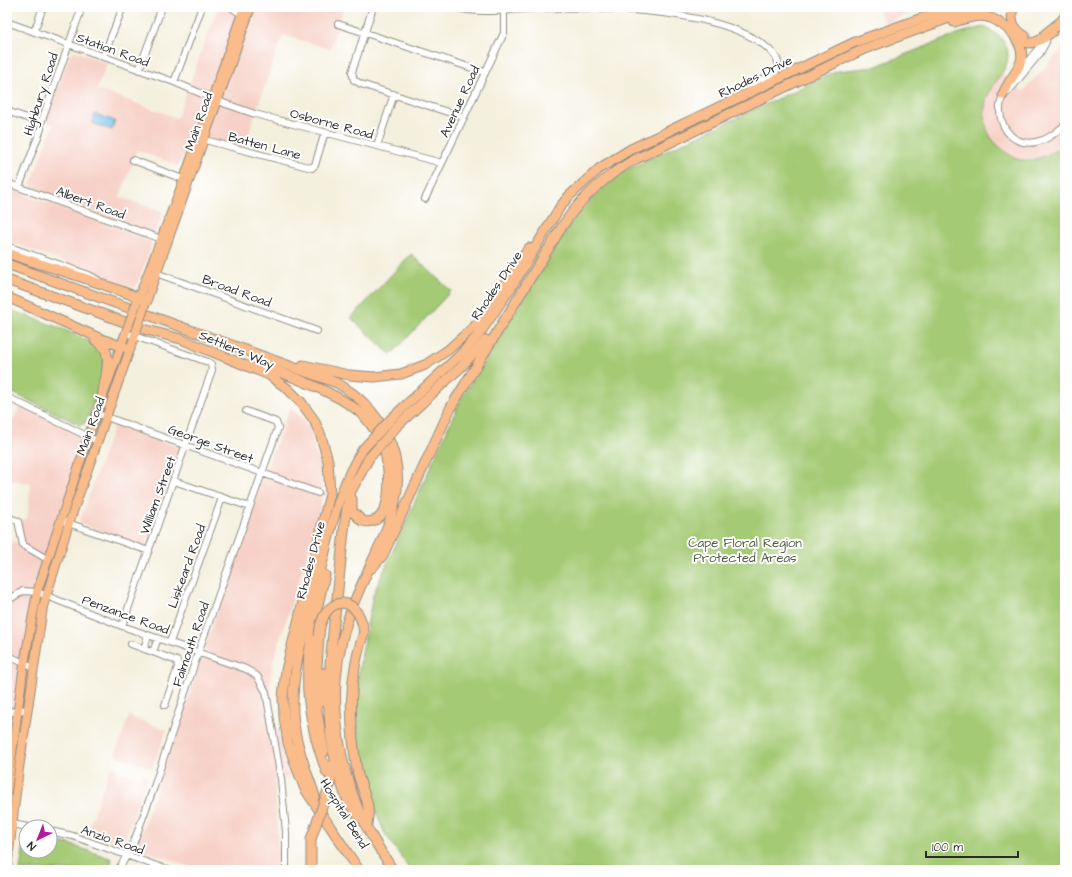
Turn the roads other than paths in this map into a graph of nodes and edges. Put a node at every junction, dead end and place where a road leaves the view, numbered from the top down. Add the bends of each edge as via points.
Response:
1 (43, 7) edge
2 (82, 7) edge
3 (123, 7) edge
4 (162, 7) edge
5 (202, 7) edge
6 (231, 7) edge
7 (251, 7) edge
8 (373, 7) edge
9 (453, 7) edge
10 (937, 7) edge
11 (953, 7) edge
12 (979, 7) edge
13 (1013, 7) edge
14 (470, 9) edge
15 (480, 10) edge
16 (504, 12) junction
17 (244, 13) edge
18 (1062, 18) edge
19 (7, 22) edge
20 (338, 24) dead end
21 (901, 30) junction
22 (34, 32) junction
23 (1052, 32) junction
24 (365, 33) junction
25 (1012, 34) junction
26 (69, 44) junction
27 (103, 56) junction
28 (140, 70) junction
29 (484, 72) junction
30 (174, 82) junction
31 (394, 94) junction
32 (746, 94) junction
33 (1002, 97) junction
34 (215, 98) junction
35 (7, 111) edge
36 (464, 117) junction
37 (41, 123) junction
38 (1065, 125) edge
39 (325, 132) junction
40 (201, 139) junction
41 (377, 146) junction
42 (133, 160) dead end
43 (442, 163) junction
44 (187, 180) junction
45 (7, 183) edge
46 (19, 187) junction
47 (425, 199) dead end
48 (545, 232) junction
49 (164, 240) junction
50 (7, 246) edge
51 (7, 253) edge
52 (7, 264) edge
53 (152, 272) junction
54 (7, 280) edge
55 (104, 284) junction
56 (7, 297) edge
57 (142, 301) junction
58 (506, 314) junction
59 (69, 325) junction
60 (127, 331) junction
61 (317, 331) dead end
62 (135, 334) junction
63 (181, 340) junction
64 (126, 348) junction
65 (280, 362) junction
66 (105, 392) junction
67 (114, 395) junction
68 (7, 397) edge
69 (102, 403) junction
70 (246, 411) dead end
71 (98, 414) junction
72 (106, 417) junction
73 (394, 422) junction
74 (88, 436) junction
75 (97, 440) junction
76 (186, 446) junction
77 (262, 473) junction
78 (350, 473) junction
79 (174, 481) junction
80 (356, 482) junction
81 (318, 493) dead end
82 (222, 498) junction
83 (250, 507) junction
84 (7, 517) edge
85 (60, 520) junction
86 (69, 523) junction
87 (149, 551) junction
88 (47, 559) junction
89 (340, 570) junction
90 (367, 574) junction
91 (37, 592) junction
92 (46, 596) junction
93 (9, 598) edge
94 (122, 626) junction
95 (148, 635) junction
96 (158, 638) junction
97 (170, 642) junction
98 (131, 644) dead end
99 (144, 648) junction
100 (153, 652) junction
101 (198, 652) junction
102 (7, 654) edge
103 (24, 664) junction
104 (34, 668) junction
105 (20, 688) junction
106 (31, 690) junction
107 (165, 705) dead end
108 (7, 709) edge
109 (28, 709) junction
110 (17, 711) junction
111 (14, 737) junction
112 (23, 739) junction
113 (12, 766) edge
114 (304, 768) junction
115 (327, 772) junction
116 (328, 790) junction
117 (7, 791) edge
118 (317, 804) junction
119 (10, 824) edge
120 (365, 824) junction
121 (58, 832) edge
122 (126, 854) junction
123 (311, 867) edge
124 (7, 868) edge
125 (118, 870) edge
126 (168, 870) edge
127 (286, 870) edge
128 (359, 870) edge
129 (366, 870) edge
130 (393, 870) edge

1 - 22 street
2 - 26 street, Highbury Road
3 - 27 street
4 - 28 street
5 - 30 street
6 - 17 street
7 - 17 main road, Main Road
8 - 24 street
9 - 14 street
10 - 21 highway via 920,13
11 - 21 highway, Rhodes Drive
12 - 21 highway, Rhodes Drive
13 - 18 highway via 1012,21 1025,36 1046,34
14 - 15 street
15 - 16 street
16 - 29 street, Avenue Road via 504,33
16 - 32 street via 575,8 676,14 719,23 760,43 776,57 778,68 774,74 755,83
17 - 34 main road, Main Road
18 - 23 main road
19 - 22 street, Station Road
20 - 24 street
21 - 25 highway via 980,16 998,22
21 - 32 highway, Rhodes Drive via 855,42
21 - 58 highway, Rhodes Drive via 636,159 613,173 574,208
22 - 26 street, Station Road
23 - 25 highway via 1041,41 1033,43 1024,42
23 - 33 street
24 - 29 street
24 - 31 street via 352,72 354,80
25 - 33 highway via 1019,45 1022,58
26 - 27 street, Station Road
26 - 37 street, Highbury Road
27 - 28 street, Station Road
28 - 30 street, Station Road
29 - 36 street, Avenue Road
30 - 34 street, Station Road
31 - 36 street
31 - 41 street
32 - 48 highway, Rhodes Drive via 609,162 569,196
33 - 38 street via 1000,120 1010,134 1024,142 1032,143 1045,139
34 - 39 street, Osborne Road via 255,114
34 - 40 main road, Main Road
35 - 37 street
36 - 43 street, Avenue Road
37 - 46 street, Highbury Road
39 - 40 street, Batten Lane via 312,168
39 - 41 street, Osborne Road
40 - 44 main road, Main Road
41 - 43 street, Osborne Road
42 - 44 street
43 - 47 street, Avenue Road
44 - 49 main road, Main Road
45 - 46 street, Albert Road
46 - 49 street, Albert Road
48 - 65 highway via 534,242 478,324 448,350 425,365 401,374 374,377
48 - 73 highway, Rhodes Drive via 480,333
49 - 53 main road, Main Road
50 - 55 street via 89,275
51 - 55 highway
52 - 65 highway, Settlers Way
53 - 57 main road, Main Road
53 - 61 street, Broad Road
54 - 63 highway, Settlers Way
55 - 57 highway
56 - 59 highway
57 - 60 main road, Main Road, bridge
57 - 62 main road, Main Road, bridge
58 - 73 highway via 470,358
58 - 90 highway, Rhodes Drive via 445,418 383,555
59 - 64 highway
59 - 69 highway via 100,342 105,349 108,368
60 - 62 street
60 - 64 main road, Main Road
62 - 64 main road, Main Road
62 - 76 street, William Street via 208,362 212,366
63 - 80 highway via 211,347 262,365 337,397 357,410 376,431 387,462 388,497 378,519 362,521 352,512 351,501
63 - 118 highway, Settlers Way via 262,371 282,384 310,413 325,446 330,478 328,503 288,662 283,697 285,726 292,754 305,788
64 - 66 main road, Main Road
64 - 67 main road, Main Road
65 - 90 highway, Settlers Way via 336,383 353,394 373,412 390,440 396,466 396,494 390,519
66 - 67 main road
66 - 69 main road, Main Road
67 - 72 main road, Main Road
68 - 74 street
69 - 71 main road, Main Road
70 - 77 street, Falmouth Road via 278,424
71 - 72 street, George Street
71 - 74 main road, Main Road
72 - 75 main road, Main Road
72 - 76 street, George Street
73 - 78 highway, Rhodes Drive, bridge via 363,449
73 - 80 highway, bridge
74 - 75 street
74 - 85 main road, Main Road
75 - 86 main road, Main Road
76 - 77 street, George Street
76 - 79 street, William Street
77 - 81 street, George Street
77 - 83 street, Falmouth Road
78 - 114 highway, Rhodes Drive via 342,488 296,662 294,722
78 - 115 highway via 308,655 309,710 316,743
79 - 82 street
79 - 87 street, William Street
80 - 89 highway via 346,508
82 - 83 street
82 - 97 street, Liskeard Road
83 - 101 street, Falmouth Road
84 - 88 street via 18,521 23,545
85 - 86 street
85 - 88 main road, Main Road
86 - 87 street
86 - 92 main road, Main Road
87 - 94 street, William Street
88 - 91 main road, Main Road
89 - 116 highway via 325,647 321,688 322,714 331,768 331,783
89 - 120 highway via 329,672 329,724 342,786 350,807
90 - 120 highway, Hospital Bend via 346,628 336,692 338,731 343,760
91 - 92 street, Penzance Road
91 - 93 street via 23,591
91 - 103 main road, Main Road
92 - 94 street, Penzance Road
92 - 104 main road, Main Road
94 - 95 street, Penzance Road
95 - 96 street, Penzance Road
95 - 99 street
96 - 97 street, Penzance Road
96 - 100 street
97 - 101 street, Penzance Road
98 - 99 street
99 - 100 street
100 - 107 street via 174,659 178,664
101 - 122 street, Falmouth Road via 132,847
101 - 127 street, Penzance Road via 246,669 263,683 281,779 286,832
102 - 103 street
103 - 104 street
103 - 105 main road, Main Road
104 - 106 main road, Main Road
105 - 106 main road
105 - 110 main road, Main Road
106 - 109 main road, Main Road
108 - 110 street
109 - 110 street
109 - 112 main road, Main Road
110 - 111 main road, Main Road
111 - 112 main road
111 - 113 main road, Main Road
112 - 113 main road, Main Road
113 - 117 main road, Main Road
113 - 119 main road, Main Road
114 - 118 highway
114 - 129 highway, Hospital Bend via 315,794 330,819
115 - 116 highway
115 - 120 highway, bridge via 315,699 319,636 321,619 326,610 343,603 359,612 364,632 354,665 351,698 354,752 368,807
116 - 123 highway, bridge via 311,839
118 - 128 highway, Hospital Bend
119 - 124 main road, Main Road
120 - 130 highway, Hospital Bend
121 - 122 street, Anzio Road
122 - 125 street, Falmouth Road
122 - 126 street, Anzio Road

